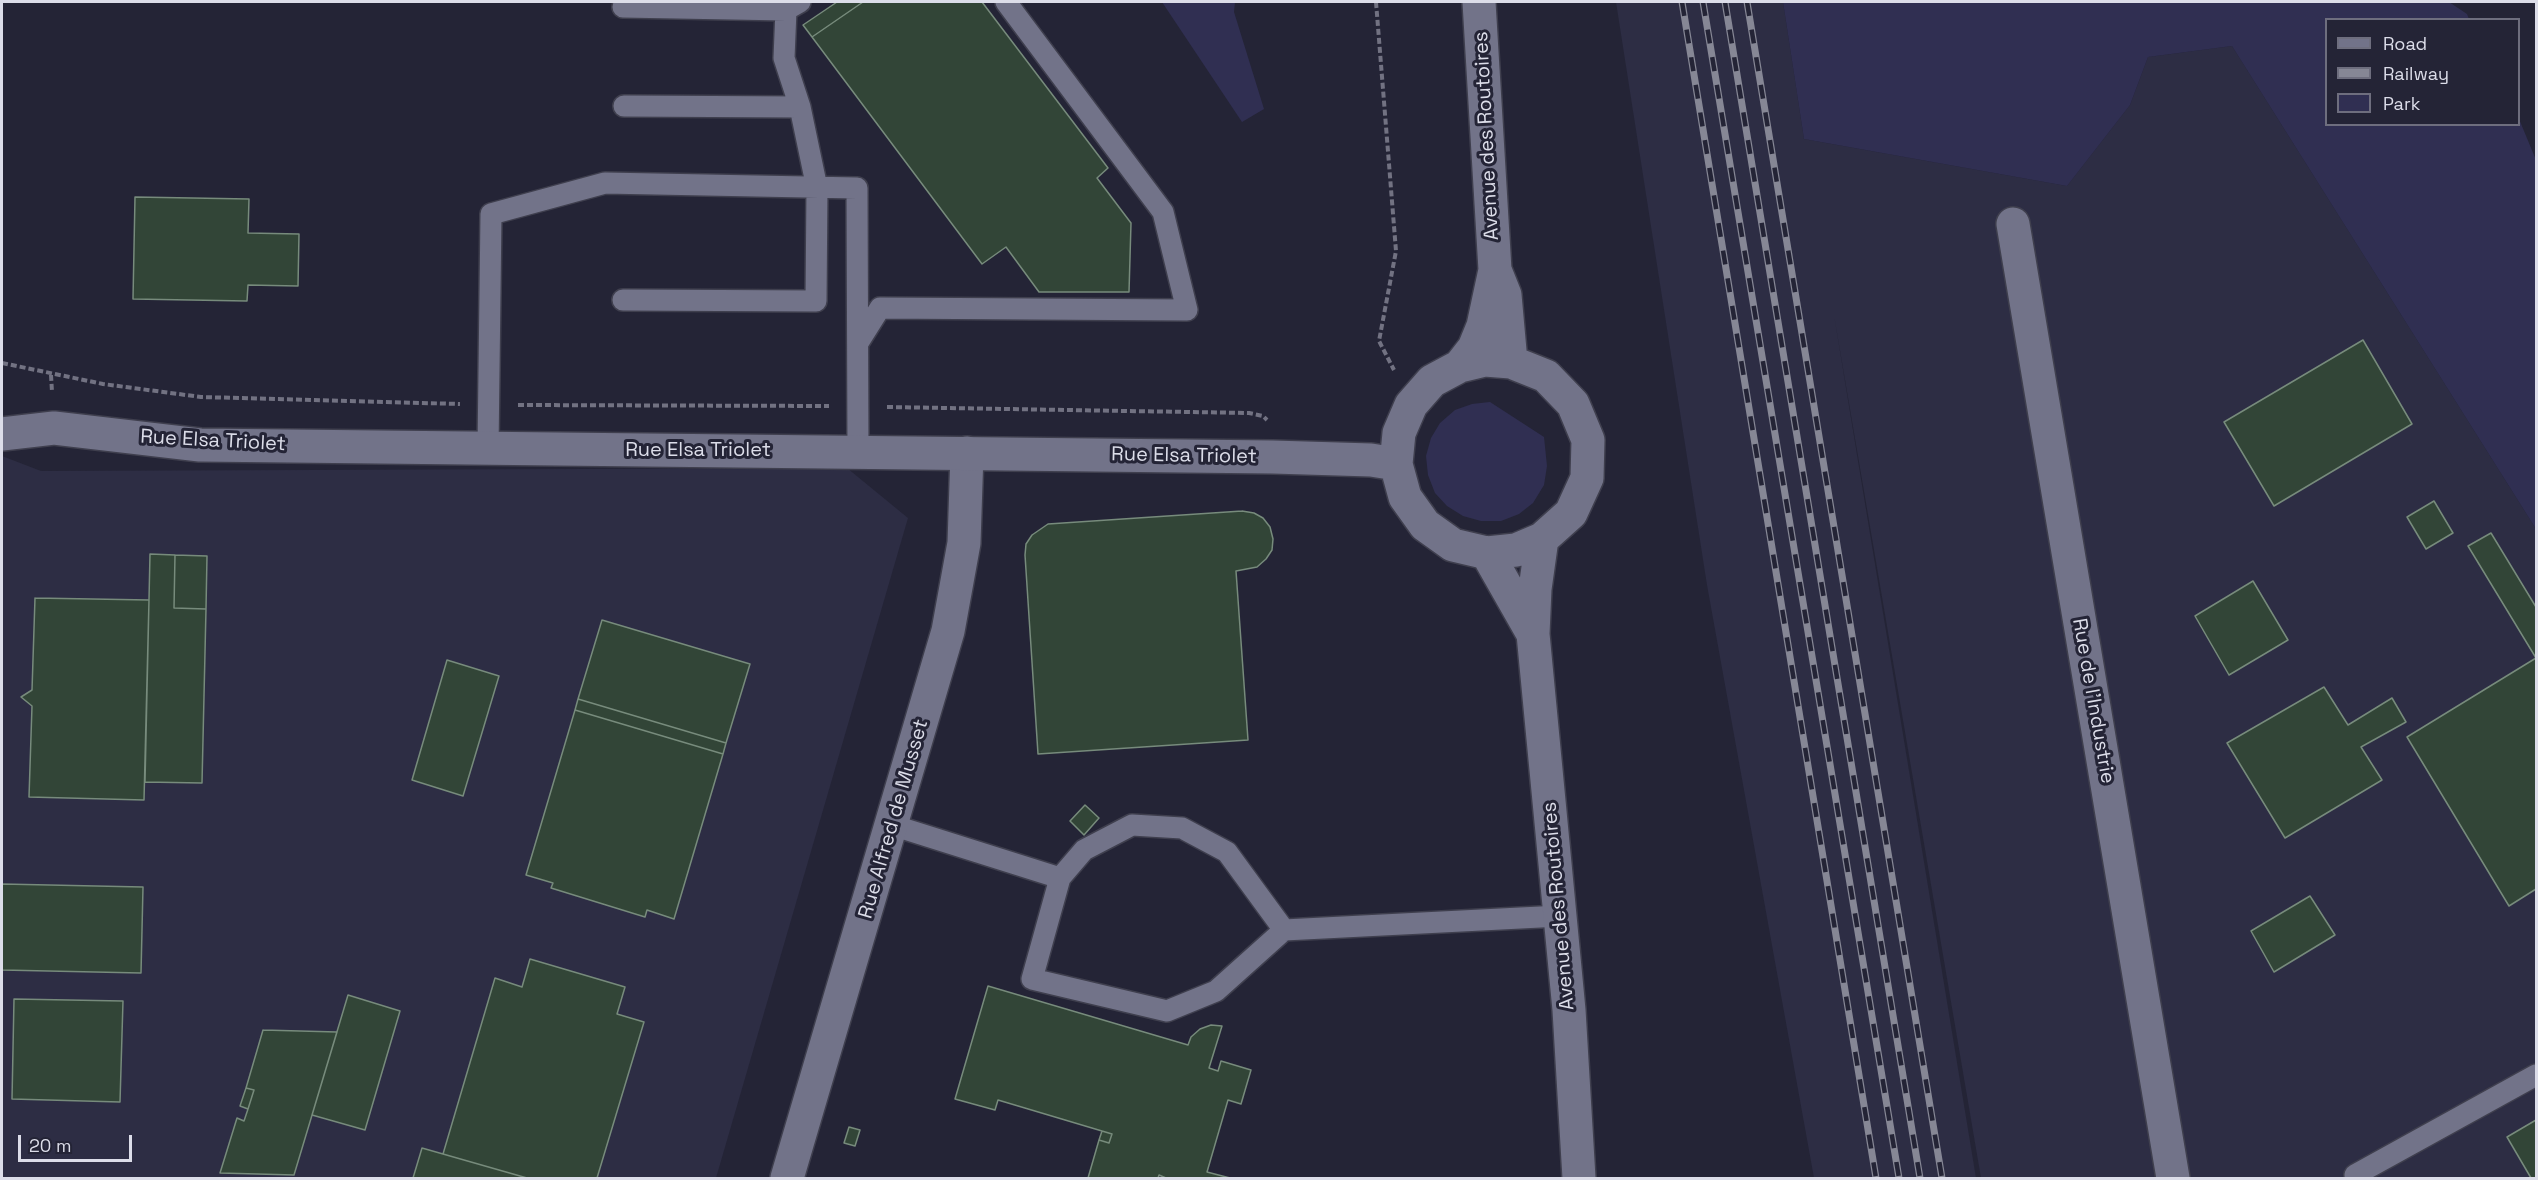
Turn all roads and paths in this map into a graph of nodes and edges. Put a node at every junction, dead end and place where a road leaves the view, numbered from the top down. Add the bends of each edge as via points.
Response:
1 (1006, 2) edge
2 (1376, 2) edge
3 (1479, 2) edge
4 (793, 6) edge
5 (623, 7) dead end
6 (624, 106) dead end
7 (800, 107) junction
8 (817, 188) junction
9 (2013, 224) dead end
10 (1495, 270) junction
11 (623, 300) dead end
12 (858, 343) junction
13 (1511, 362) junction
14 (2, 363) edge
15 (1460, 366) junction
16 (490, 405) junction
17 (1411, 405) junction
18 (857, 406) junction
19 (2, 434) edge
20 (488, 449) junction
21 (858, 452) junction
22 (967, 453) junction
23 (1273, 457) junction
24 (1396, 464) junction
25 (1542, 539) junction
26 (1487, 553) junction
27 (1533, 634) junction
28 (892, 825) junction
29 (1060, 878) junction
30 (1560, 916) junction
31 (1284, 930) junction
32 (2536, 1075) edge
33 (787, 1179) edge
34 (1579, 1179) edge
35 (2173, 1179) edge
36 (2356, 1179) edge

1 - 12 lane via 1163,212 1187,310 880,308
2 - 17 path via 1396,251 1379,341
3 - 10 street, Avenue des Routoires
4 - 5 lane
4 - 7 lane via 784,57
6 - 7 lane
7 - 8 lane
8 - 11 lane via 816,301
8 - 12 lane via 857,188
8 - 16 lane via 605,183 491,214
9 - 35 street, Rue de l'Industrie
10 - 13 street, Avenue des Routoires via 1505,295
10 - 15 street, Avenue des Routoires via 1483,326 1474,348
12 - 18 lane
13 - 15 street, Avenue des Routoires via 1485,360
13 - 25 street, Avenue des Routoires via 1546,376 1573,404 1588,440 1587,478 1570,513
14 - 16 path via 103,384 201,397
15 - 17 street, Avenue des Routoires via 1432,381
16 - 18 path
16 - 20 lane
17 - 24 street, Avenue des Routoires via 1399,433
18 - 21 lane
18 - 23 path via 1249,413 1263,416 1274,426
19 - 20 street, Rue Elsa Triolet via 54,428 200,445
20 - 21 street, Rue Elsa Triolet
21 - 22 street, Rue Elsa Triolet
22 - 23 street, Rue Elsa Triolet
22 - 28 street, Rue Alfred de Musset via 964,543 948,631
23 - 24 street, Rue Elsa Triolet
24 - 26 street, Avenue des Routoires via 1405,497 1425,525 1453,545
25 - 26 street, Avenue des Routoires via 1515,550
25 - 27 street, Avenue des Routoires
26 - 27 street, Avenue des Routoires
27 - 30 street, Avenue des Routoires
28 - 29 lane
28 - 33 street, Rue Alfred de Musset
29 - 31 lane via 1083,850 1132,825 1182,828 1227,852
29 - 31 lane via 1032,979 1167,1011 1216,991
30 - 31 lane
30 - 34 street, Avenue des Routoires
32 - 36 lane via 2355,1175

